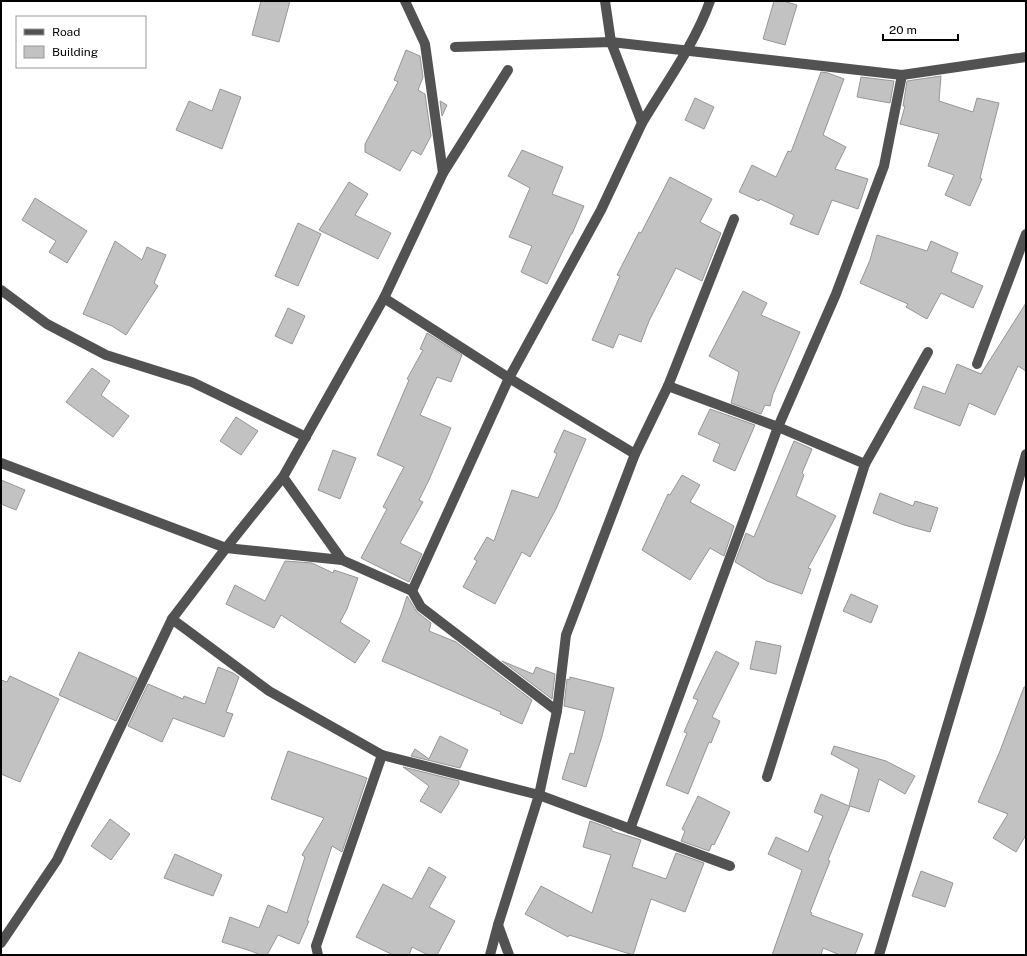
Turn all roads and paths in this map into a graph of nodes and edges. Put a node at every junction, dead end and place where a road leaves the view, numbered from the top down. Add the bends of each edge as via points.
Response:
1 (405, 1) edge
2 (605, 1) edge
3 (710, 1) edge
4 (610, 42) junction
5 (455, 46) dead end
6 (686, 50) junction
7 (1026, 57) edge
8 (508, 70) dead end
9 (902, 75) junction
10 (642, 124) junction
11 (444, 173) junction
12 (734, 219) dead end
13 (1026, 234) edge
14 (1, 290) edge
15 (384, 298) junction
16 (928, 352) dead end
17 (977, 364) dead end
18 (509, 378) junction
19 (668, 386) junction
20 (778, 427) junction
21 (306, 437) junction
22 (635, 454) junction
23 (1026, 454) edge
24 (1, 463) edge
25 (865, 464) junction
26 (283, 477) junction
27 (226, 548) junction
28 (342, 560) junction
29 (412, 591) junction
30 (172, 619) junction
31 (557, 711) junction
32 (382, 755) junction
33 (767, 777) dead end
34 (539, 795) junction
35 (630, 829) junction
36 (730, 866) dead end
37 (498, 925) junction
38 (1, 943) edge
39 (318, 955) edge
40 (490, 955) edge
41 (509, 955) edge
42 (879, 955) edge

1 - 11 street via 425,44
2 - 4 street
3 - 6 street
4 - 5 street
4 - 6 street
4 - 10 street
6 - 9 street
6 - 10 street
7 - 9 street
8 - 11 street
9 - 20 street via 884,166 836,294
10 - 18 street via 601,210
11 - 15 street
12 - 19 street
13 - 17 street
14 - 21 street via 47,324 106,355 192,382
15 - 18 street
15 - 21 street
16 - 25 street
18 - 22 street
18 - 29 street
19 - 20 street
19 - 22 street
20 - 25 street
20 - 35 street
21 - 26 street
22 - 31 street via 566,635
23 - 42 street
24 - 27 street
25 - 33 street
26 - 27 street
26 - 28 street
27 - 28 street
27 - 30 street
28 - 29 street
29 - 31 street via 421,607
30 - 32 street via 269,691
30 - 38 street via 57,860
31 - 34 street
32 - 34 street
32 - 39 street via 316,946
34 - 35 street
34 - 37 street
35 - 36 street
37 - 40 street
37 - 41 street

